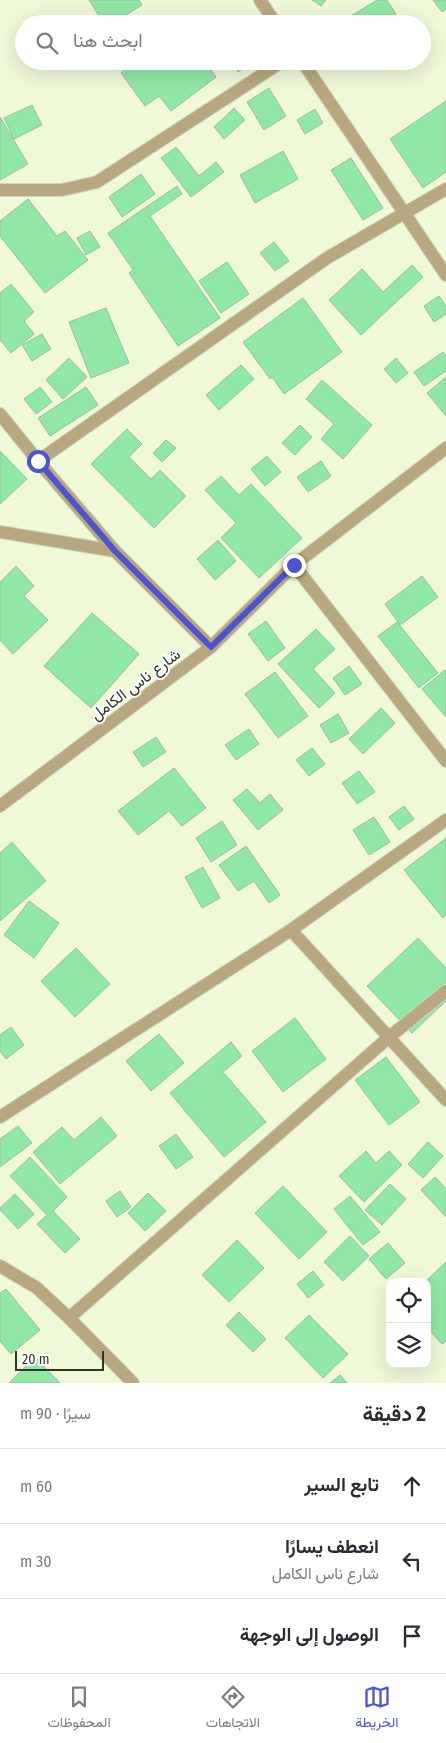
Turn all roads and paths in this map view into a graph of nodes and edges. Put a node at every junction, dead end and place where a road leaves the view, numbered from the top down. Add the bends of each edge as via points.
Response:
1 (260, 0) edge
2 (270, 15) edge
3 (270, 70) edge
4 (308, 70) edge
5 (446, 189) edge
6 (0, 190) edge
7 (406, 212) junction
8 (446, 275) edge
9 (0, 414) edge
10 (446, 448) edge
11 (38, 461) junction
12 (0, 532) edge
13 (115, 551) junction
14 (294, 565) junction
15 (211, 647) junction
16 (446, 760) edge
17 (0, 806) edge
18 (446, 820) edge
19 (291, 930) junction
20 (446, 991) edge
21 (388, 1038) junction
22 (446, 1100) edge
23 (0, 1117) edge
24 (0, 1266) edge
25 (69, 1318) junction
26 (133, 1383) edge

1 - 2 street
3 - 6 street via 97,182 62,190
4 - 7 street
5 - 7 street
7 - 8 street
7 - 11 street via 327,258
9 - 11 street
10 - 14 street, شارع ناس الكامل
11 - 13 street
12 - 13 street
13 - 15 street
14 - 15 street, شارع ناس الكامل
14 - 16 street
15 - 17 street, شارع ناس الكامل
18 - 19 street
19 - 21 street
19 - 23 street
20 - 21 street
21 - 22 street
21 - 25 street
24 - 25 street via 37,1288
25 - 26 street

